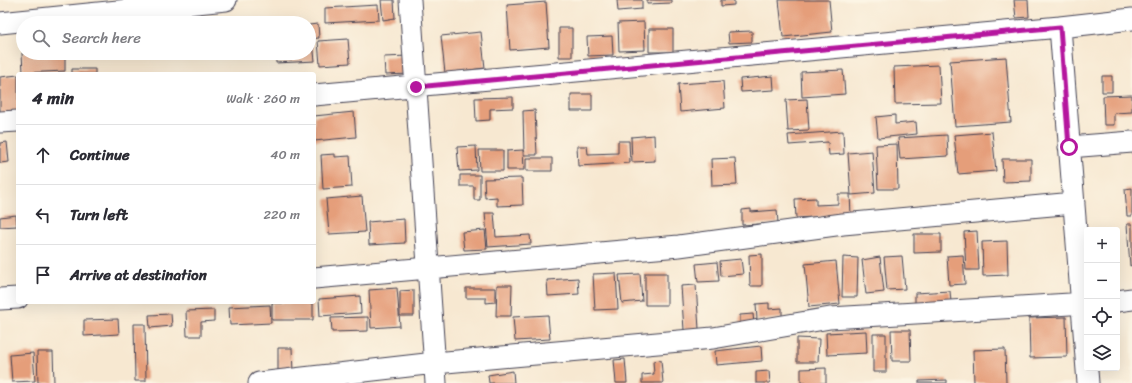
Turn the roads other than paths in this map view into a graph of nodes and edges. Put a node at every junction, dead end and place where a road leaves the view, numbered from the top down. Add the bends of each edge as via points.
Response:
1 (226, 0) edge
2 (410, 0) edge
3 (69, 16) edge
4 (1132, 19) edge
5 (16, 21) edge
6 (0, 23) edge
7 (1060, 27) junction
8 (416, 87) junction
9 (316, 95) edge
10 (16, 121) edge
11 (0, 122) edge
12 (1132, 142) edge
13 (1069, 147) junction
14 (1074, 203) junction
15 (428, 268) junction
16 (316, 278) edge
17 (16, 298) edge
18 (0, 299) edge
19 (1132, 299) edge
20 (1120, 300) edge
21 (1084, 303) edge
22 (1086, 335) edge
23 (435, 373) edge
24 (259, 383) edge
25 (1088, 383) edge

1 - 3 street
2 - 8 street
4 - 7 street
5 - 6 street
7 - 8 street
7 - 13 street
8 - 9 street
8 - 15 street
10 - 11 street
12 - 13 street
13 - 14 street
14 - 15 street via 843,224 679,246
14 - 21 street
15 - 16 street
15 - 23 street
17 - 18 street
19 - 20 street
21 - 23 street via 830,318 713,338
22 - 25 street
23 - 24 street

